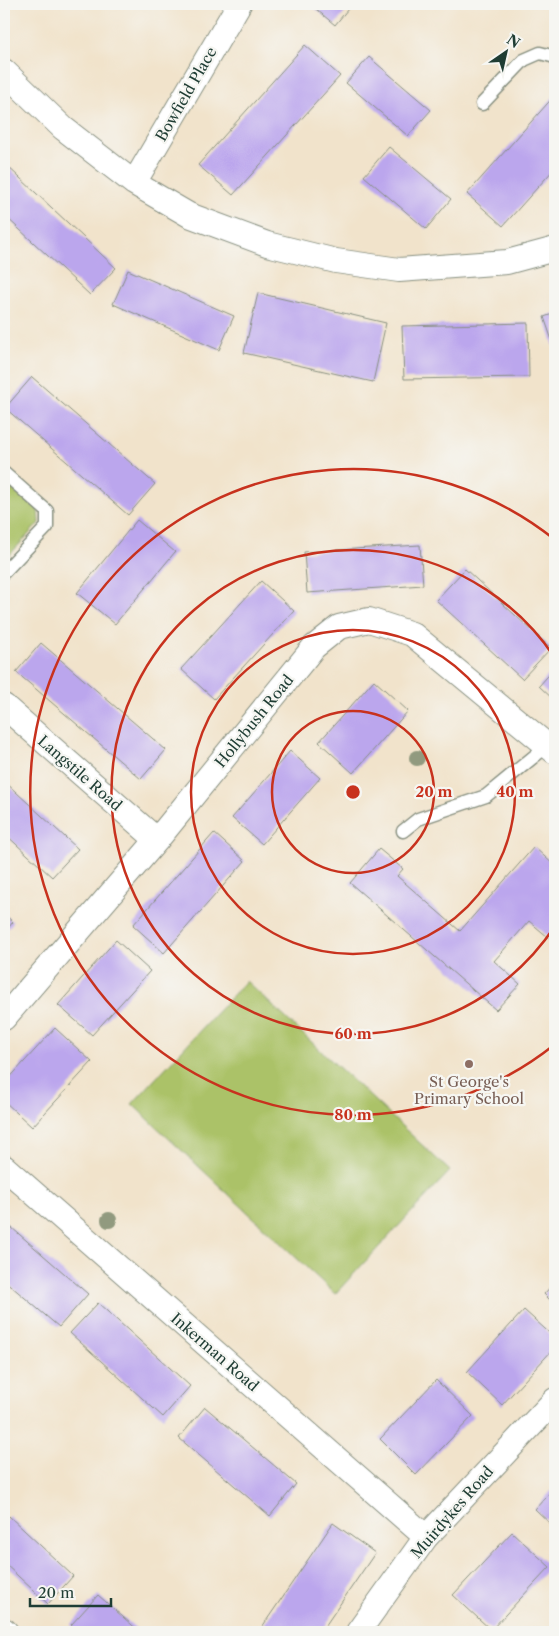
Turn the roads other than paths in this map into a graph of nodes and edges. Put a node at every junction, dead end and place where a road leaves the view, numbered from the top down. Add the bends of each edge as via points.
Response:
1 (238, 4) edge
2 (555, 57) edge
3 (4, 71) edge
4 (482, 104) dead end
5 (134, 183) junction
6 (555, 249) edge
7 (4, 474) edge
8 (4, 572) edge
9 (4, 706) edge
10 (552, 748) edge
11 (403, 831) dead end
12 (157, 840) junction
13 (4, 1018) edge
14 (4, 1167) edge
15 (555, 1400) edge
16 (426, 1537) junction
17 (358, 1632) edge

1 - 5 street, Bowfield Place
2 - 4 lane via 540,53 524,60
3 - 5 street via 63,128
5 - 6 street via 189,215 266,244 336,261 399,270 507,262
7 - 8 lane via 47,510 47,527
9 - 12 street, Langstile Road
10 - 11 lane via 486,796 418,819
10 - 12 street, Hollybush Road via 412,634 369,620 339,627 314,647
12 - 13 street, Hollybush Road
14 - 16 street, Inkerman Road
15 - 16 street, Muirdykes Road
16 - 17 street, Muirdykes Road

